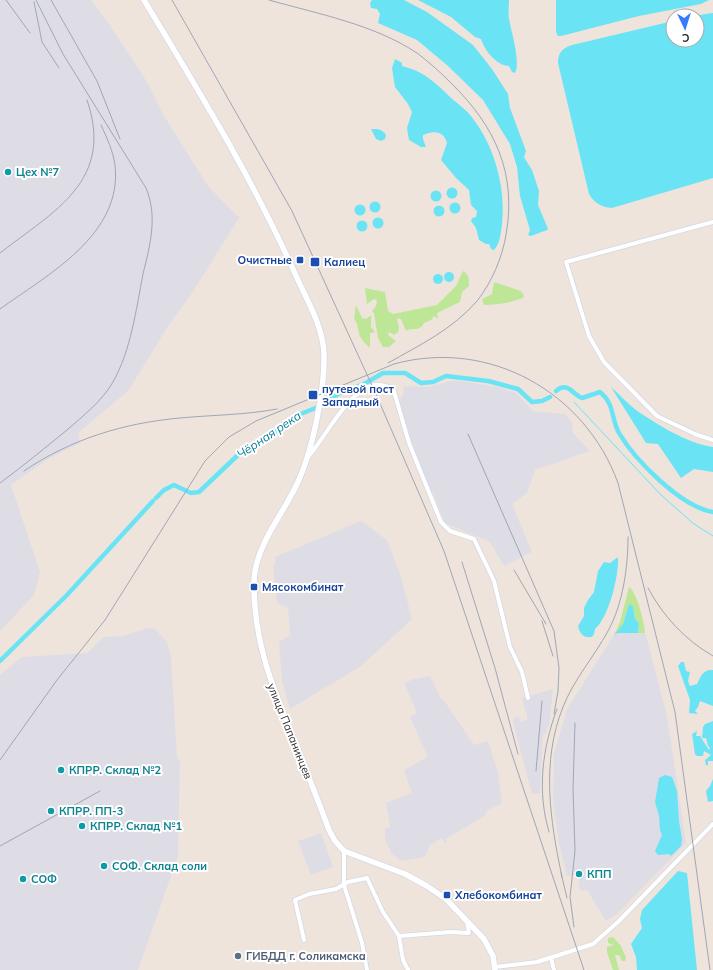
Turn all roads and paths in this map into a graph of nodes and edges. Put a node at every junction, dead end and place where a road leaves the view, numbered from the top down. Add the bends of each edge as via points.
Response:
1 (144, 0) edge
2 (713, 222) edge
3 (713, 440) edge
4 (308, 458) junction
5 (528, 698) dead end
6 (713, 824) edge
7 (344, 851) junction
8 (344, 885) junction
9 (467, 919) junction
10 (399, 936) junction
11 (304, 940) dead end
12 (551, 958) junction
13 (495, 968) edge
14 (368, 970) edge
15 (408, 970) edge
16 (554, 970) edge

1 - 4 main road, улица Папанинцев via 248,176 316,319 324,354 317,418
2 - 3 street via 566,262 589,336 604,362 657,416
4 - 5 street via 350,402 370,386 393,388 410,448 441,522 450,530 474,539 494,581 510,647 522,672
4 - 7 main road, улица Папанинцев via 296,487 260,552 254,580 257,628 273,688 329,830 335,842
6 - 12 street via 598,941
7 - 8 street
7 - 9 main road via 417,880 446,899
8 - 10 street via 367,878
8 - 11 street via 295,900
8 - 14 street
9 - 10 street via 469,933
9 - 13 main road via 491,950
10 - 15 street via 403,960
12 - 13 street via 520,966
12 - 16 street

